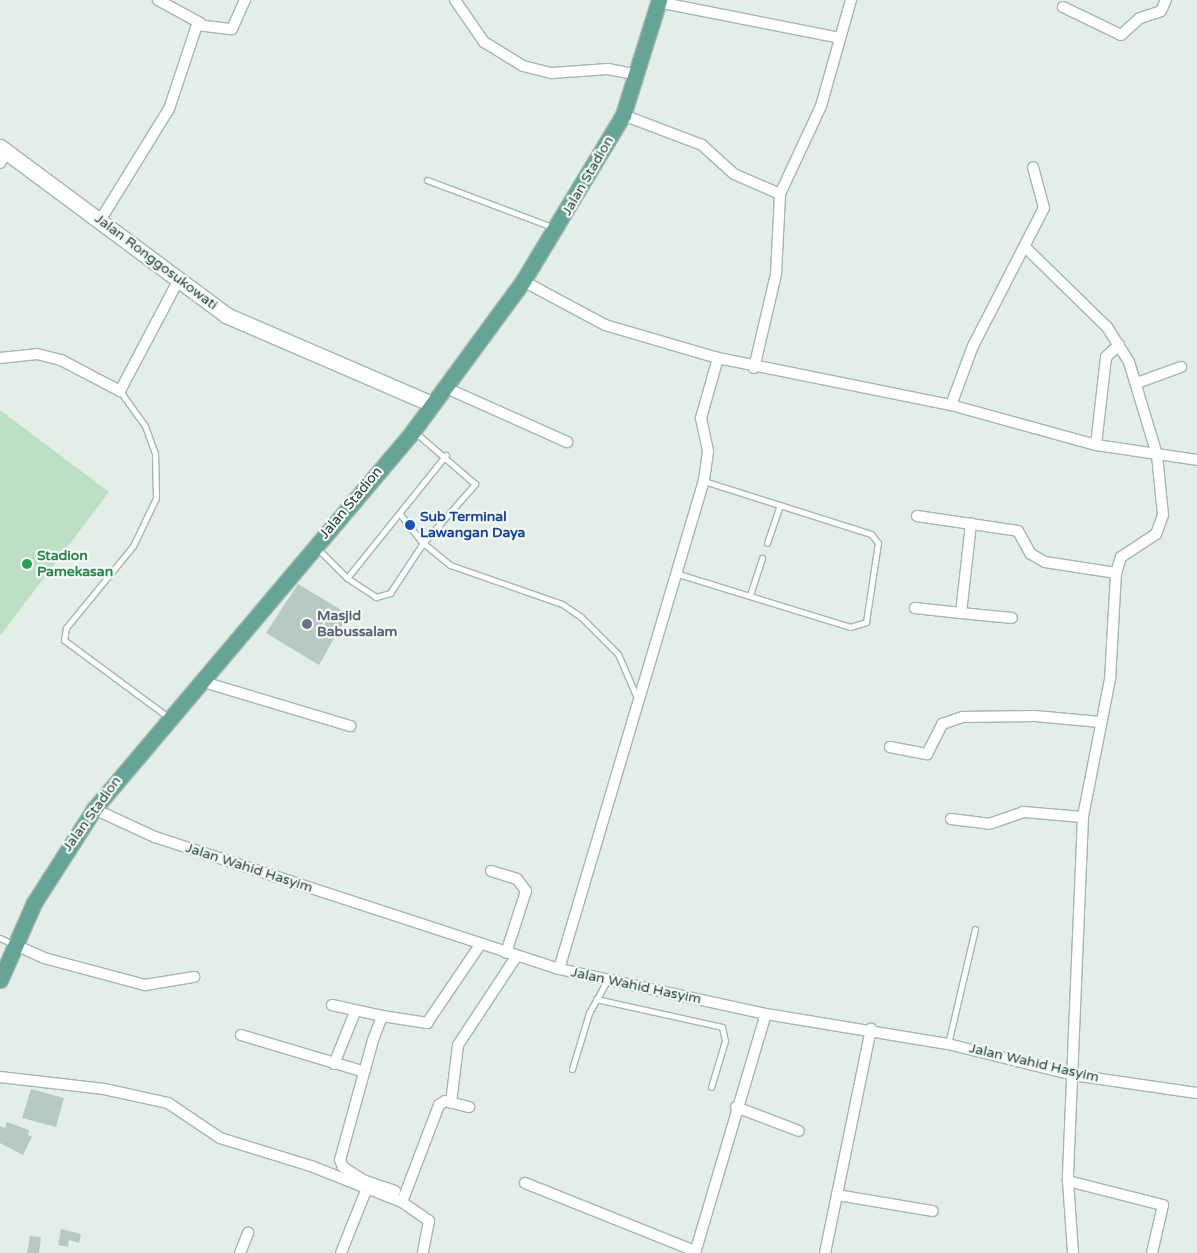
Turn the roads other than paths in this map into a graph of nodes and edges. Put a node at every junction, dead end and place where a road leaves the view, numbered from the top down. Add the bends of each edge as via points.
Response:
1 (158, 0) edge
2 (245, 0) edge
3 (455, 0) edge
4 (851, 0) edge
5 (1166, 0) edge
6 (658, 1) edge
7 (1063, 7) dead end
8 (200, 23) junction
9 (839, 38) junction
10 (638, 75) junction
11 (623, 116) junction
12 (2, 154) edge
13 (1033, 167) dead end
14 (427, 180) dead end
15 (780, 194) junction
16 (101, 219) junction
17 (557, 229) junction
18 (1025, 247) junction
19 (523, 281) junction
20 (178, 282) junction
21 (1120, 345) junction
22 (0, 358) edge
23 (718, 358) junction
24 (1182, 367) dead end
25 (754, 368) junction
26 (1137, 383) junction
27 (444, 387) junction
28 (120, 391) junction
29 (432, 404) junction
30 (951, 405) junction
31 (413, 431) junction
32 (567, 442) dead end
33 (1096, 445) junction
34 (446, 455) junction
35 (1157, 455) junction
36 (1197, 460) edge
37 (704, 480) junction
38 (780, 505) junction
39 (400, 514) junction
40 (917, 516) dead end
41 (971, 524) junction
42 (423, 543) junction
43 (767, 543) dead end
44 (315, 546) junction
45 (762, 558) dead end
46 (674, 573) junction
47 (1116, 573) junction
48 (347, 578) junction
49 (750, 595) junction
50 (916, 608) dead end
51 (961, 613) junction
52 (1012, 618) dead end
53 (200, 681) junction
54 (637, 698) junction
55 (168, 717) junction
56 (1100, 722) junction
57 (350, 726) dead end
58 (890, 747) dead end
59 (94, 809) junction
60 (1083, 816) junction
61 (951, 819) dead end
62 (490, 871) dead end
63 (975, 929) dead end
64 (7, 941) edge
65 (480, 945) junction
66 (506, 953) junction
67 (516, 957) junction
68 (559, 969) junction
69 (194, 977) dead end
70 (607, 979) junction
71 (0, 980) edge
72 (596, 999) junction
73 (332, 1005) dead end
74 (355, 1012) junction
75 (766, 1014) junction
76 (382, 1016) junction
77 (871, 1029) junction
78 (241, 1035) dead end
79 (948, 1044) junction
80 (334, 1064) junction
81 (572, 1069) dead end
82 (365, 1072) junction
83 (1073, 1074) junction
84 (0, 1077) edge
85 (711, 1087) dead end
86 (1197, 1093) edge
87 (451, 1102) junction
88 (469, 1107) dead end
89 (736, 1107) junction
90 (799, 1131) dead end
91 (1068, 1181) junction
92 (525, 1183) dead end
93 (367, 1188) junction
94 (395, 1191) dead end
95 (837, 1195) junction
96 (402, 1202) junction
97 (933, 1211) dead end
98 (248, 1233) dead end
99 (695, 1252) edge
100 (240, 1253) edge
101 (341, 1253) edge
102 (423, 1253) edge
103 (825, 1253) edge
104 (1073, 1253) edge
105 (1152, 1253) edge

1 - 8 street
2 - 8 street via 232,29
3 - 10 street via 484,42 523,66 552,73 608,69
4 - 9 street
5 - 7 street via 1161,11 1140,18 1121,35
6 - 9 street
6 - 10 main road, Jalan Stadion
8 - 16 street via 169,109
9 - 15 street via 821,106
10 - 11 main road, Jalan Stadion
11 - 15 street via 702,146 734,174
11 - 17 main road, Jalan Stadion
12 - 16 main road, Jalan Ronggosukowati
13 - 18 street via 1044,208
14 - 17 lane
15 - 25 street via 776,274
16 - 20 main road, Jalan Ronggosukowati
17 - 19 main road, Jalan Stadion
18 - 21 street via 1076,294
18 - 30 street via 973,346
19 - 23 street via 605,325
19 - 27 main road, Jalan Stadion
20 - 28 street
20 - 29 main road, Jalan Ronggosukowati via 252,328
21 - 26 street
21 - 33 street via 1106,357
22 - 28 street via 37,354 61,360
23 - 25 street
23 - 37 street via 702,418 708,451
24 - 26 street
25 - 30 street
26 - 35 street
27 - 29 main road, Jalan Stadion
27 - 32 street
28 - 55 lane via 145,426 156,453 156,498 133,546 66,628 64,640
29 - 31 main road, Jalan Stadion
30 - 33 street
31 - 34 lane
31 - 44 main road, Jalan Stadion
33 - 35 street
34 - 39 lane
34 - 42 lane via 475,484
35 - 36 street
35 - 47 street via 1161,525 1156,534 1121,557
37 - 38 lane
37 - 46 street
38 - 43 lane
38 - 49 lane via 871,534 878,543 866,622 850,627
39 - 42 lane
39 - 48 lane
40 - 41 street
41 - 47 street via 1018,531 1032,554 1045,562
41 - 51 street
42 - 48 lane via 384,597 376,597
42 - 54 lane via 450,565 562,604 581,617 618,654
44 - 48 lane
44 - 53 main road, Jalan Stadion
45 - 49 lane
46 - 49 lane
46 - 54 street
47 - 56 street via 1110,678
50 - 51 street
51 - 52 street
53 - 55 main road, Jalan Stadion
53 - 57 street
54 - 68 street
55 - 59 main road, Jalan Stadion
56 - 58 street via 1028,716 962,718 942,724 927,754
56 - 60 street
59 - 64 main road, Jalan Stadion
59 - 65 street, Jalan Wahid Hasyim via 155,837
60 - 61 street via 1023,812 989,824
60 - 83 street
62 - 66 street via 517,879 526,891
63 - 79 lane
64 - 69 street via 68,965 145,985
64 - 71 main road, Jalan Stadion
65 - 66 street, Jalan Wahid Hasyim
65 - 76 street via 427,1023
66 - 67 street, Jalan Wahid Hasyim
67 - 68 street, Jalan Wahid Hasyim
67 - 87 street via 458,1046
68 - 70 street, Jalan Wahid Hasyim
70 - 72 lane
70 - 75 street, Jalan Wahid Hasyim
72 - 81 lane
72 - 85 lane via 722,1027 725,1041
73 - 74 street
74 - 76 street
74 - 80 street
75 - 77 street, Jalan Wahid Hasyim
75 - 89 street
76 - 82 street
77 - 79 street, Jalan Wahid Hasyim
77 - 95 street
78 - 80 street
79 - 83 street, Jalan Wahid Hasyim
80 - 82 street
82 - 94 street via 340,1160 343,1167 363,1180
83 - 86 street, Jalan Wahid Hasyim
83 - 91 street
84 - 93 street via 104,1089 168,1103 220,1138
87 - 88 street
87 - 96 street via 438,1105
89 - 90 street
89 - 99 street
91 - 104 street
91 - 105 street via 1163,1206
92 - 99 street
93 - 96 street
93 - 101 street
95 - 97 street
95 - 103 street
96 - 102 street via 429,1221
98 - 100 street

